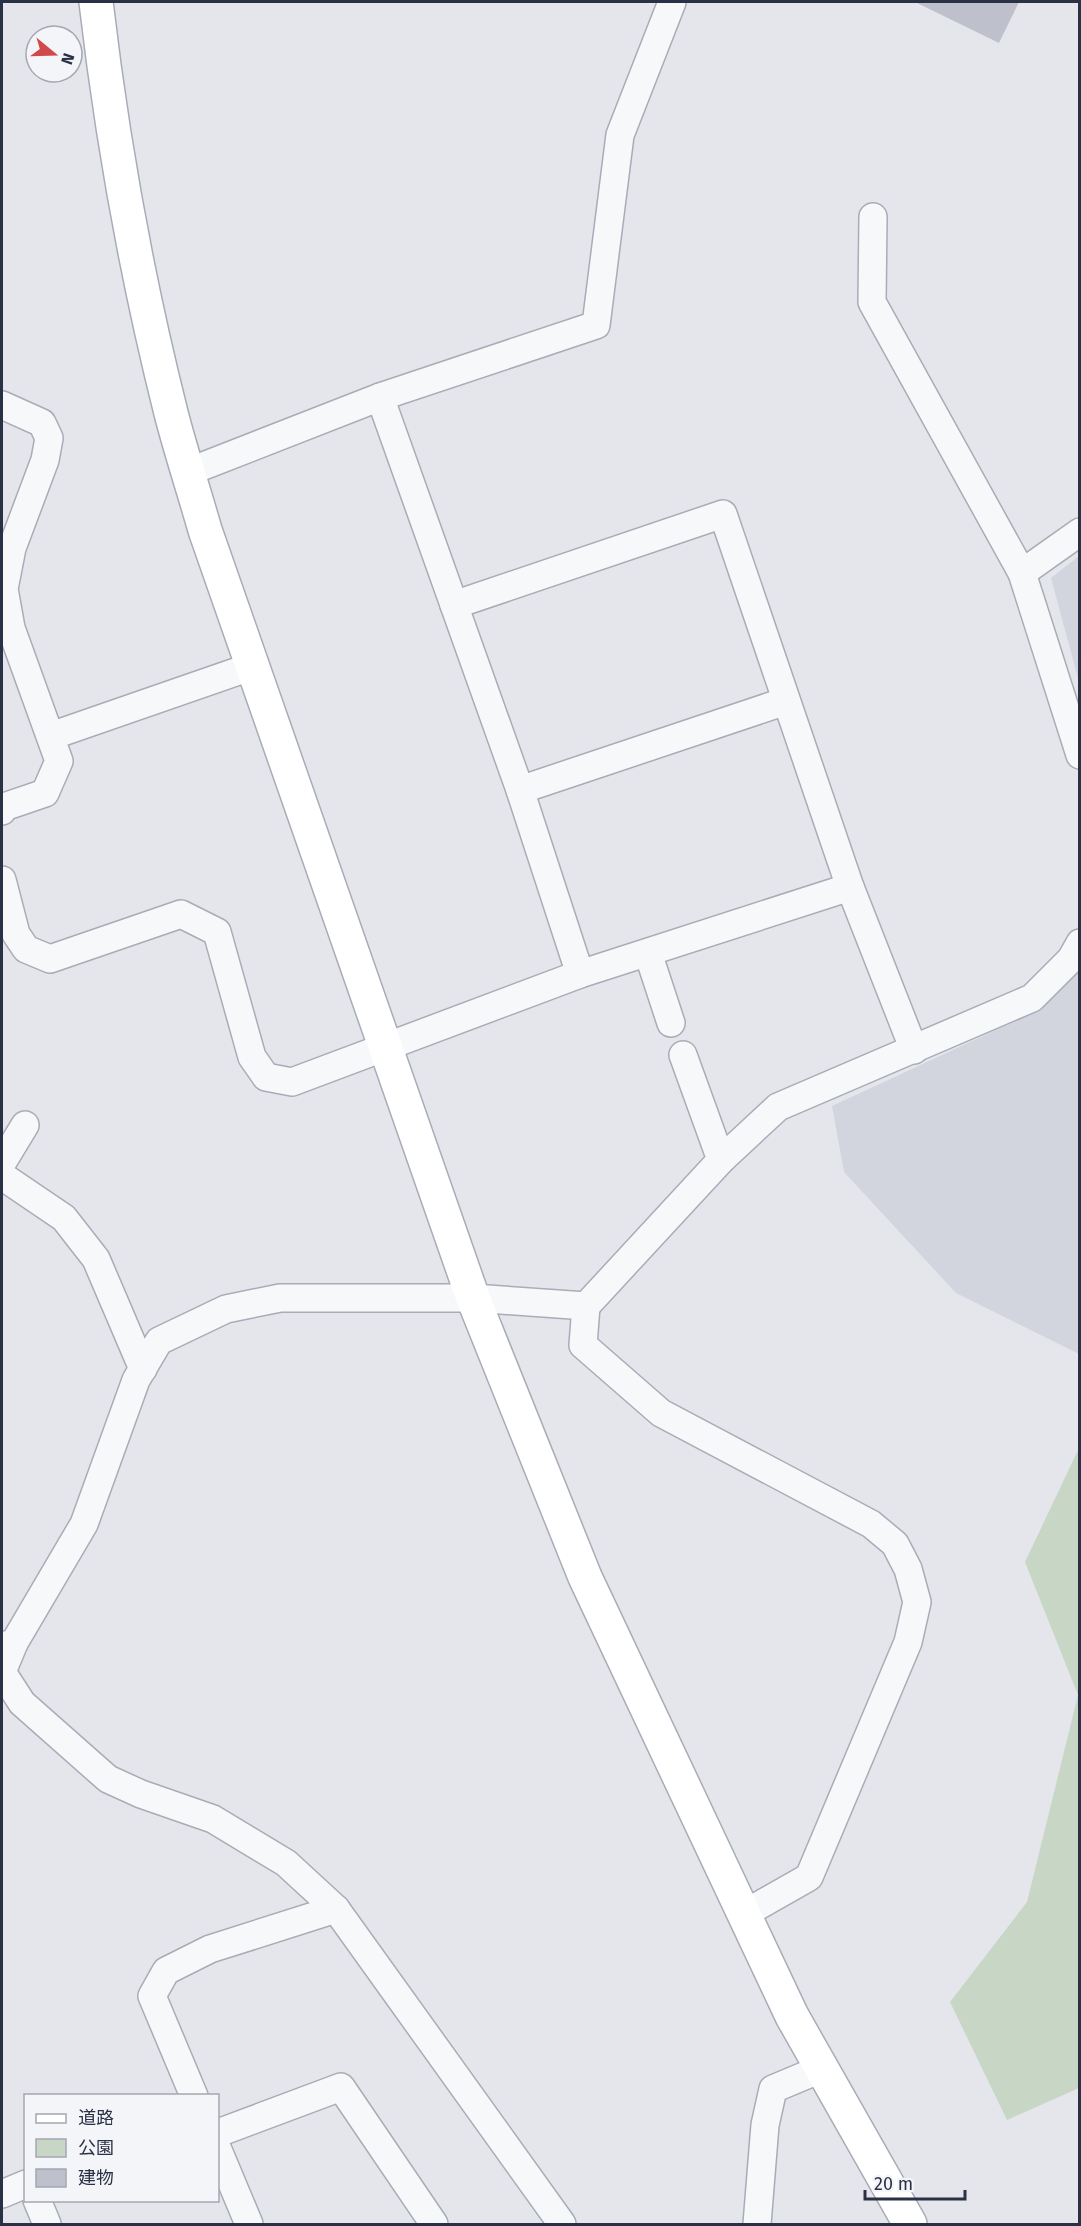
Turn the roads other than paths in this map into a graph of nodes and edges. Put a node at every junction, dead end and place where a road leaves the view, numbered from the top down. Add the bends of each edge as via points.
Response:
1 (96, 2) edge
2 (672, 2) edge
3 (873, 216) dead end
4 (380, 397) junction
5 (2, 405) edge
6 (188, 472) junction
7 (1080, 532) edge
8 (1022, 573) junction
9 (454, 605) junction
10 (253, 666) junction
11 (786, 701) junction
12 (51, 736) junction
13 (1080, 755) edge
14 (520, 790) junction
15 (2, 811) edge
16 (2, 880) edge
17 (849, 887) junction
18 (1080, 943) edge
19 (648, 953) junction
20 (580, 974) junction
21 (671, 1023) dead end
22 (386, 1048) junction
23 (914, 1050) junction
24 (683, 1055) dead end
25 (25, 1125) dead end
26 (721, 1160) junction
27 (2, 1163) edge
28 (2, 1176) edge
29 (473, 1298) junction
30 (586, 1306) junction
31 (143, 1368) junction
32 (8, 1644) edge
33 (336, 1909) junction
34 (744, 1914) junction
35 (823, 2068) junction
36 (193, 2094) edge
37 (219, 2133) edge
38 (219, 2152) edge
39 (24, 2185) edge
40 (2, 2194) edge
41 (38, 2202) edge
42 (48, 2224) edge
43 (249, 2224) edge
44 (434, 2224) edge
45 (562, 2224) edge
46 (757, 2224) edge
47 (910, 2224) edge

1 - 6 street via 135,249
2 - 4 street via 620,135 596,325
3 - 8 street via 872,302
4 - 6 street
4 - 9 street
5 - 12 street via 42,423 49,438 45,460 12,548 4,590 11,628
6 - 10 street
7 - 8 street
8 - 13 street
9 - 11 street via 723,514
9 - 14 street
10 - 12 street
10 - 22 street
11 - 14 street
11 - 17 street
12 - 15 street via 59,761 45,793
14 - 20 street
16 - 22 street via 16,934 26,949 50,959 181,914 217,932 252,1057 266,1077 292,1082
17 - 19 street
17 - 23 street
18 - 23 street via 1071,959 1032,998
19 - 20 street
19 - 21 street
20 - 22 street
22 - 29 street
23 - 26 street via 778,1107
24 - 26 street
25 - 27 street
26 - 30 street
28 - 31 street via 64,1218 96,1259
29 - 30 street
29 - 31 street via 280,1298 226,1309 159,1341
29 - 34 street via 585,1576
30 - 34 street via 583,1345 661,1413 871,1524 895,1544 908,1569 917,1602 908,1642 809,1877
31 - 32 street via 84,1524
32 - 33 street via 2,1672 22,1703 108,1779 213,1819 286,1863
33 - 36 street via 210,1949 166,1971 152,1996
33 - 45 street
34 - 35 street via 792,2016
35 - 46 street via 773,2089 765,2125
35 - 47 street
37 - 44 street via 341,2087
38 - 43 street
39 - 40 street
41 - 42 street

